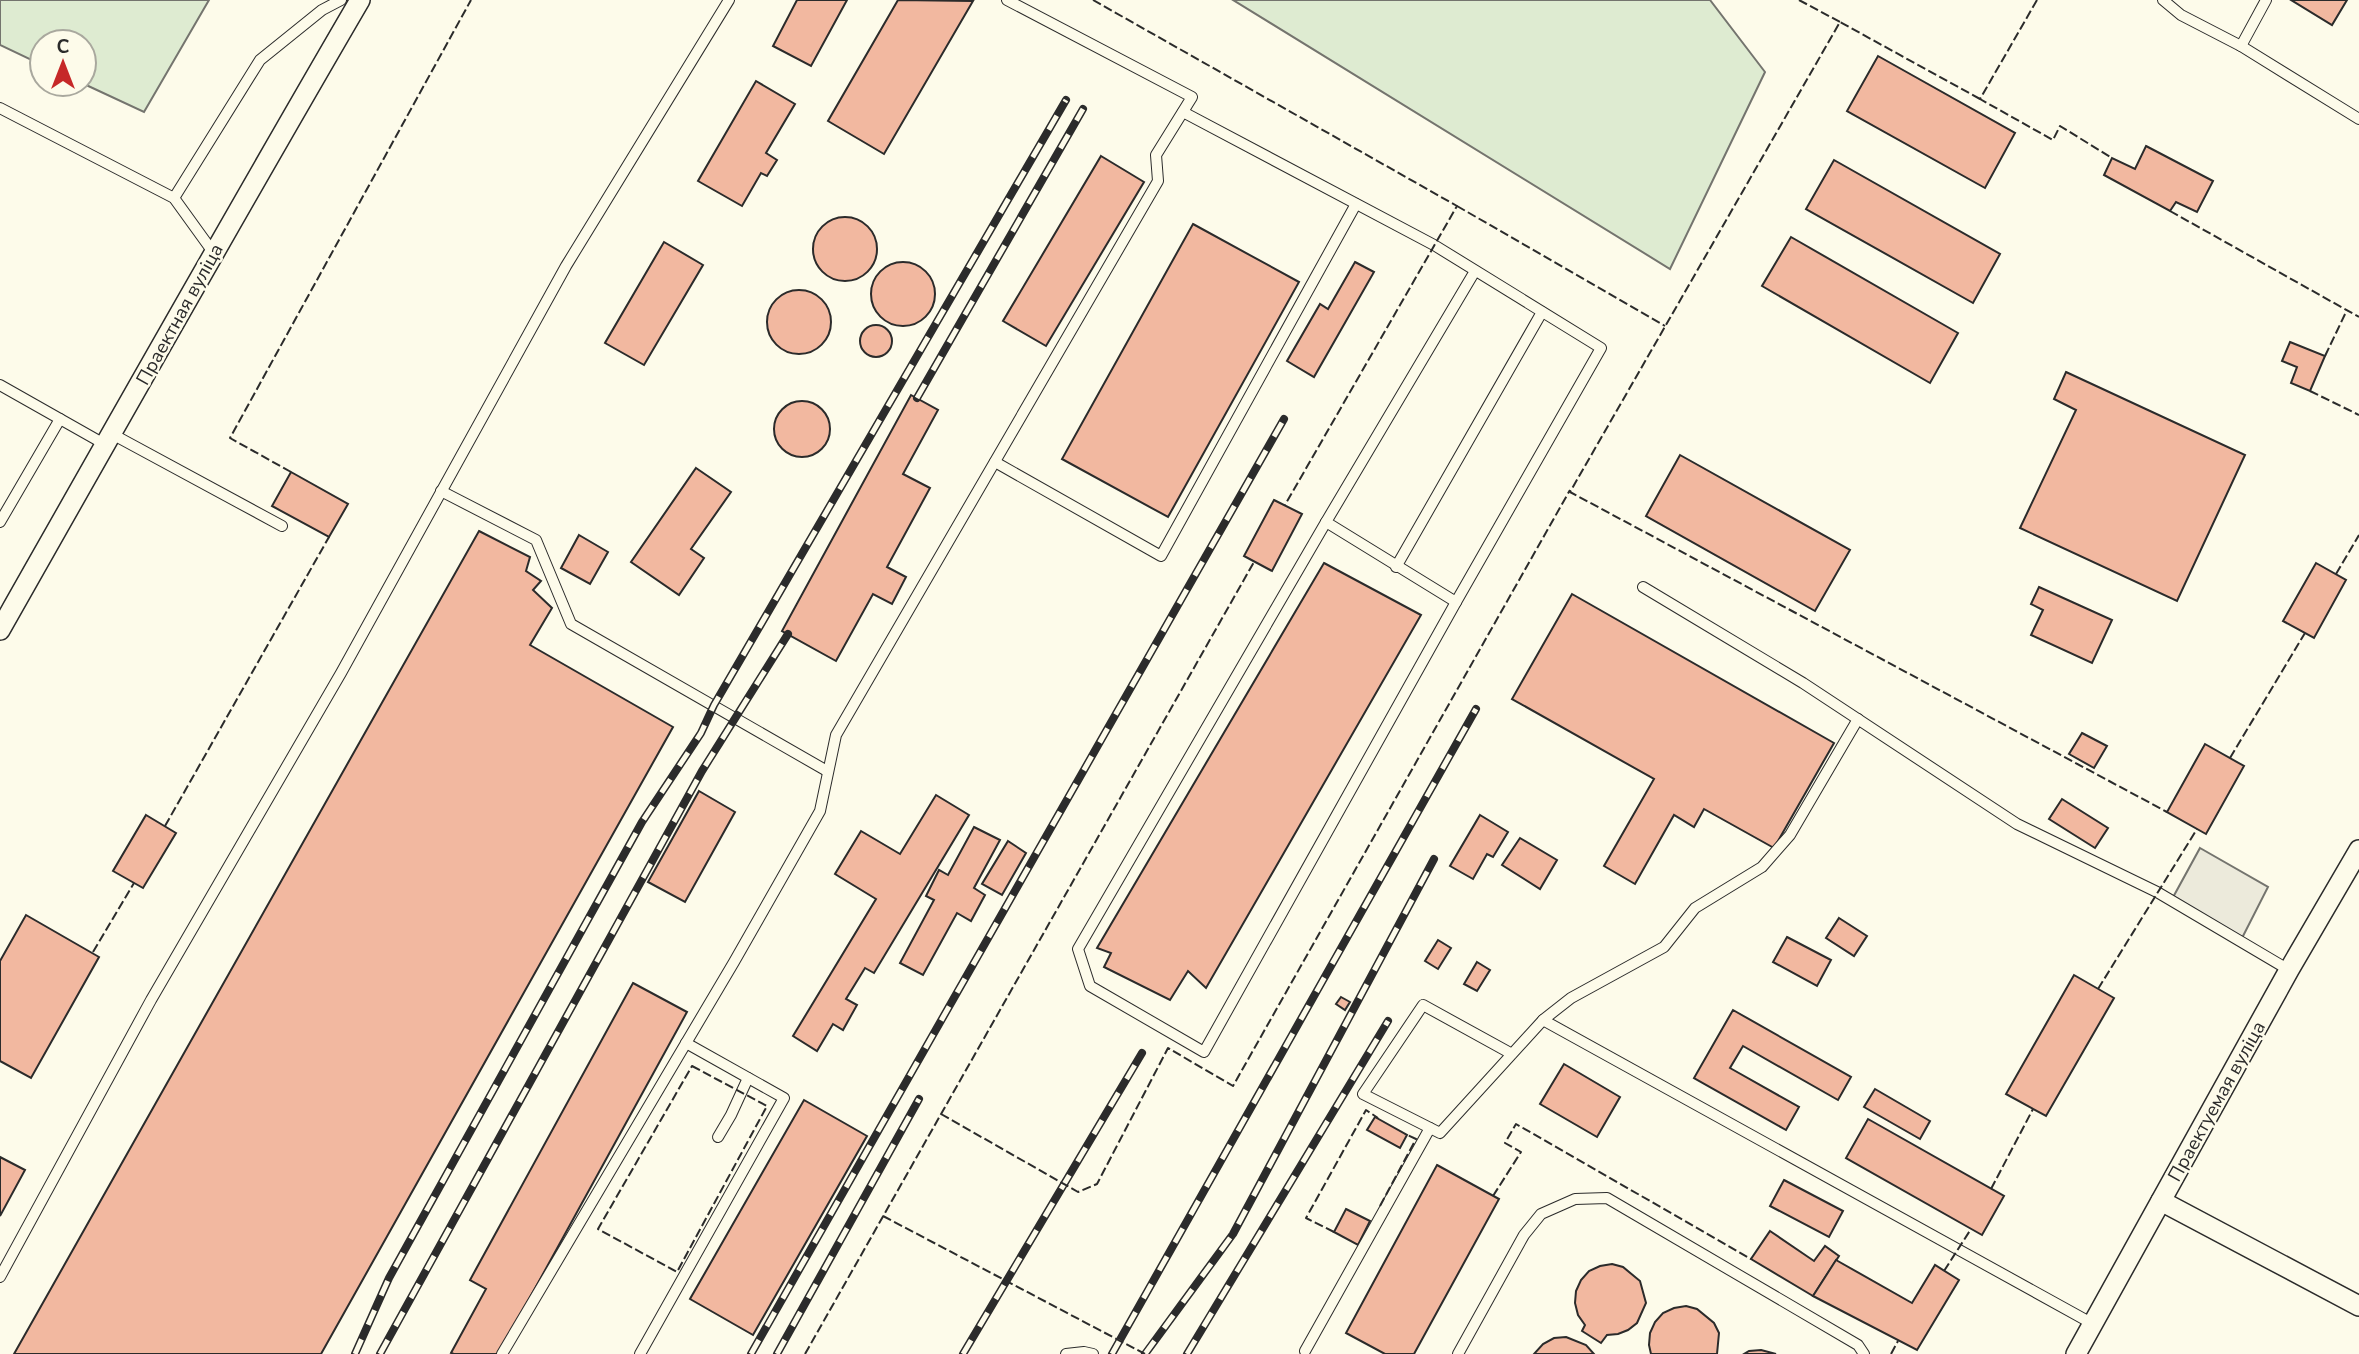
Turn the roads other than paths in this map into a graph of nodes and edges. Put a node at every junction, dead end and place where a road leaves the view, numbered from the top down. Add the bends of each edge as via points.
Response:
1 (341, 0) edge
2 (360, 0) edge
3 (729, 0) edge
4 (1007, 0) edge
5 (2163, 0) edge
6 (2266, 0) edge
7 (2241, 47) junction
8 (0, 108) edge
9 (1184, 112) junction
10 (2359, 120) edge
11 (174, 198) junction
12 (1356, 204) junction
13 (213, 252) junction
14 (1475, 271) junction
15 (1542, 312) junction
16 (0, 385) edge
17 (60, 419) junction
18 (109, 440) junction
19 (995, 462) junction
20 (441, 491) junction
21 (0, 522) edge
22 (1325, 522) junction
23 (282, 526) dead end
24 (1396, 567) junction
25 (1643, 587) dead end
26 (1456, 602) junction
27 (0, 630) edge
28 (1858, 719) junction
29 (827, 771) junction
30 (2359, 850) edge
31 (2289, 971) junction
32 (1543, 1020) junction
33 (686, 1043) junction
34 (1512, 1054) junction
35 (748, 1078) junction
36 (1430, 1128) junction
37 (718, 1137) dead end
38 (2161, 1202) junction
39 (0, 1277) edge
40 (2359, 1306) edge
41 (2093, 1324) junction
42 (1305, 1351) dead end
43 (502, 1354) edge
44 (640, 1354) edge
45 (1066, 1354) edge
46 (1093, 1354) edge
47 (1458, 1354) edge
48 (1864, 1354) edge
49 (2076, 1354) edge

1 - 11 lane via 260,60
2 - 13 street, Праектная вуліца
3 - 20 lane via 566,266
4 - 9 lane via 1192,97
5 - 7 lane via 2181,15
6 - 7 lane
7 - 10 lane
8 - 11 lane
9 - 12 lane
9 - 19 lane via 1156,155 1158,181
11 - 13 lane
12 - 14 lane
12 - 19 lane via 1161,556
13 - 18 street, Праектная вуліца
14 - 15 lane
14 - 22 lane
15 - 24 lane
15 - 26 lane via 1601,348
16 - 17 lane
17 - 18 lane
17 - 21 lane
18 - 23 lane
18 - 27 street, Праектная вуліца
19 - 29 lane via 836,735
20 - 29 lane via 536,540 571,624
20 - 39 lane via 151,1000
22 - 24 lane
22 - 26 lane via 1078,949 1090,986 1204,1052
24 - 26 lane
25 - 28 lane
28 - 31 lane via 2017,824 2157,892
28 - 32 lane via 1790,835 1762,867 1695,908 1664,947 1571,998
29 - 33 lane via 820,810
30 - 31 street, Праектуемая вуліца
31 - 38 street, Праектуемая вуліца
32 - 34 lane
32 - 41 lane
33 - 35 lane
33 - 43 lane
34 - 36 lane via 1440,1133
34 - 36 lane via 1423,1005 1363,1094
35 - 37 lane
35 - 44 lane via 784,1098
36 - 42 lane
38 - 40 street
38 - 41 street, Праектуемая вуліца
41 - 49 street, Праектуемая вуліца
45 - 46 lane
47 - 48 lane via 1524,1235 1541,1214 1575,1199 1607,1198 1858,1345

